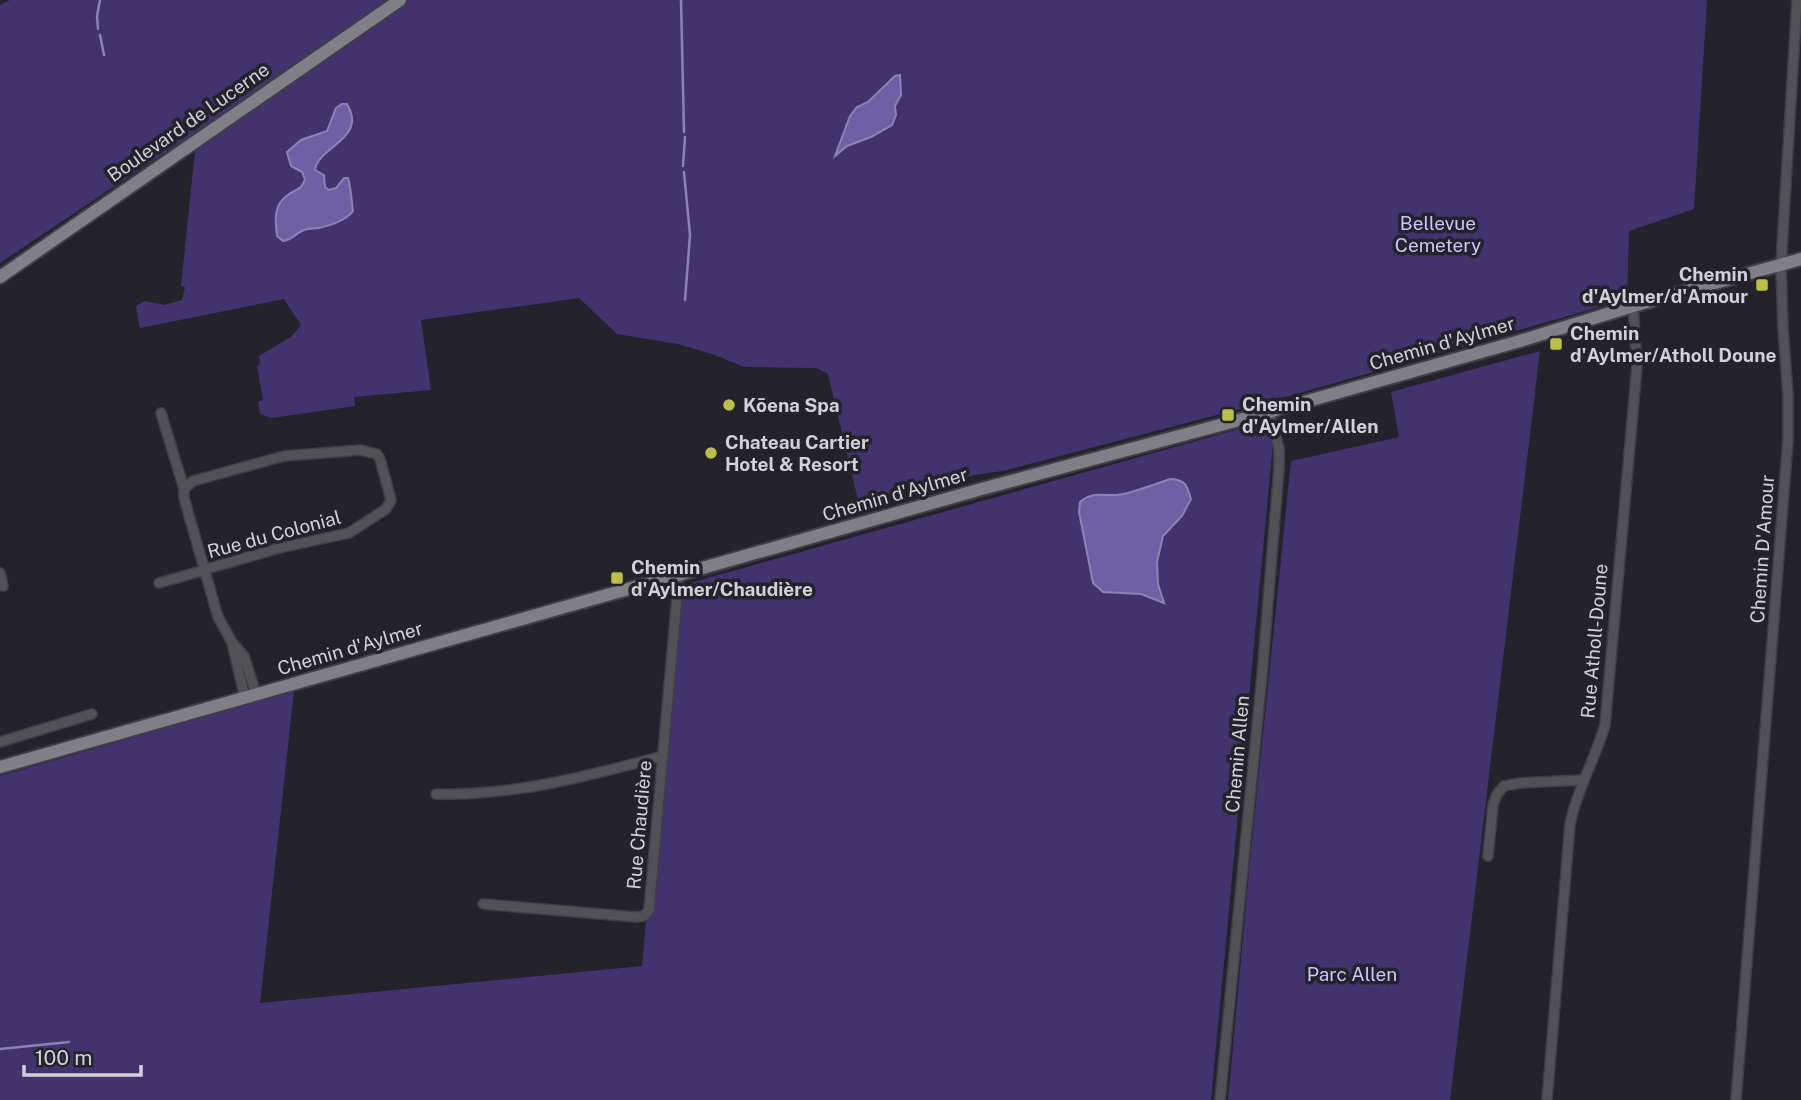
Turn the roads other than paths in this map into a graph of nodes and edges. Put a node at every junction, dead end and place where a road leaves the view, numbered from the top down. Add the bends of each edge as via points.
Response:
1 (400, 0) edge
2 (1797, 0) edge
3 (1801, 259) edge
4 (1781, 265) junction
5 (0, 276) edge
6 (1633, 306) junction
7 (1269, 412) junction
8 (161, 413) dead end
9 (184, 489) junction
10 (203, 570) junction
11 (0, 573) edge
12 (679, 575) junction
13 (159, 583) dead end
14 (3, 586) dead end
15 (250, 696) junction
16 (92, 714) dead end
17 (0, 742) edge
18 (663, 756) junction
19 (0, 767) edge
20 (1582, 780) junction
21 (436, 794) dead end
22 (1488, 856) dead end
23 (483, 904) dead end
24 (1220, 1100) edge
25 (1547, 1100) edge
26 (1736, 1100) edge

1 - 5 main road, Boulevard de Lucerne
2 - 4 street, Chemin D'Amour
3 - 4 main road, Chemin d'Aylmer
4 - 6 main road, Chemin d'Aylmer
4 - 26 street, Chemin D'Amour via 1788,440
6 - 7 main road, Chemin d'Aylmer
6 - 20 street, Rue Atholl-Doune via 1637,366 1605,725
7 - 12 main road, Chemin d'Aylmer
7 - 24 street, Chemin Allen via 1279,448 1279,468
8 - 9 street
9 - 10 street
9 - 10 street, Rue du Colonial via 193,481 275,458 368,450 380,459 391,494 389,505 343,536
10 - 13 street, Rue du Colonial
10 - 15 street via 218,617 244,656
11 - 14 street
12 - 15 main road, Chemin d'Aylmer
12 - 18 street, Rue Chaudière
15 - 19 main road, Chemin d'Aylmer
16 - 17 street
18 - 21 street via 533,787
18 - 23 street, Rue Chaudière via 649,911 644,916
20 - 22 street via 1504,786 1493,804
20 - 25 street, Rue Atholl-Doune via 1570,824

